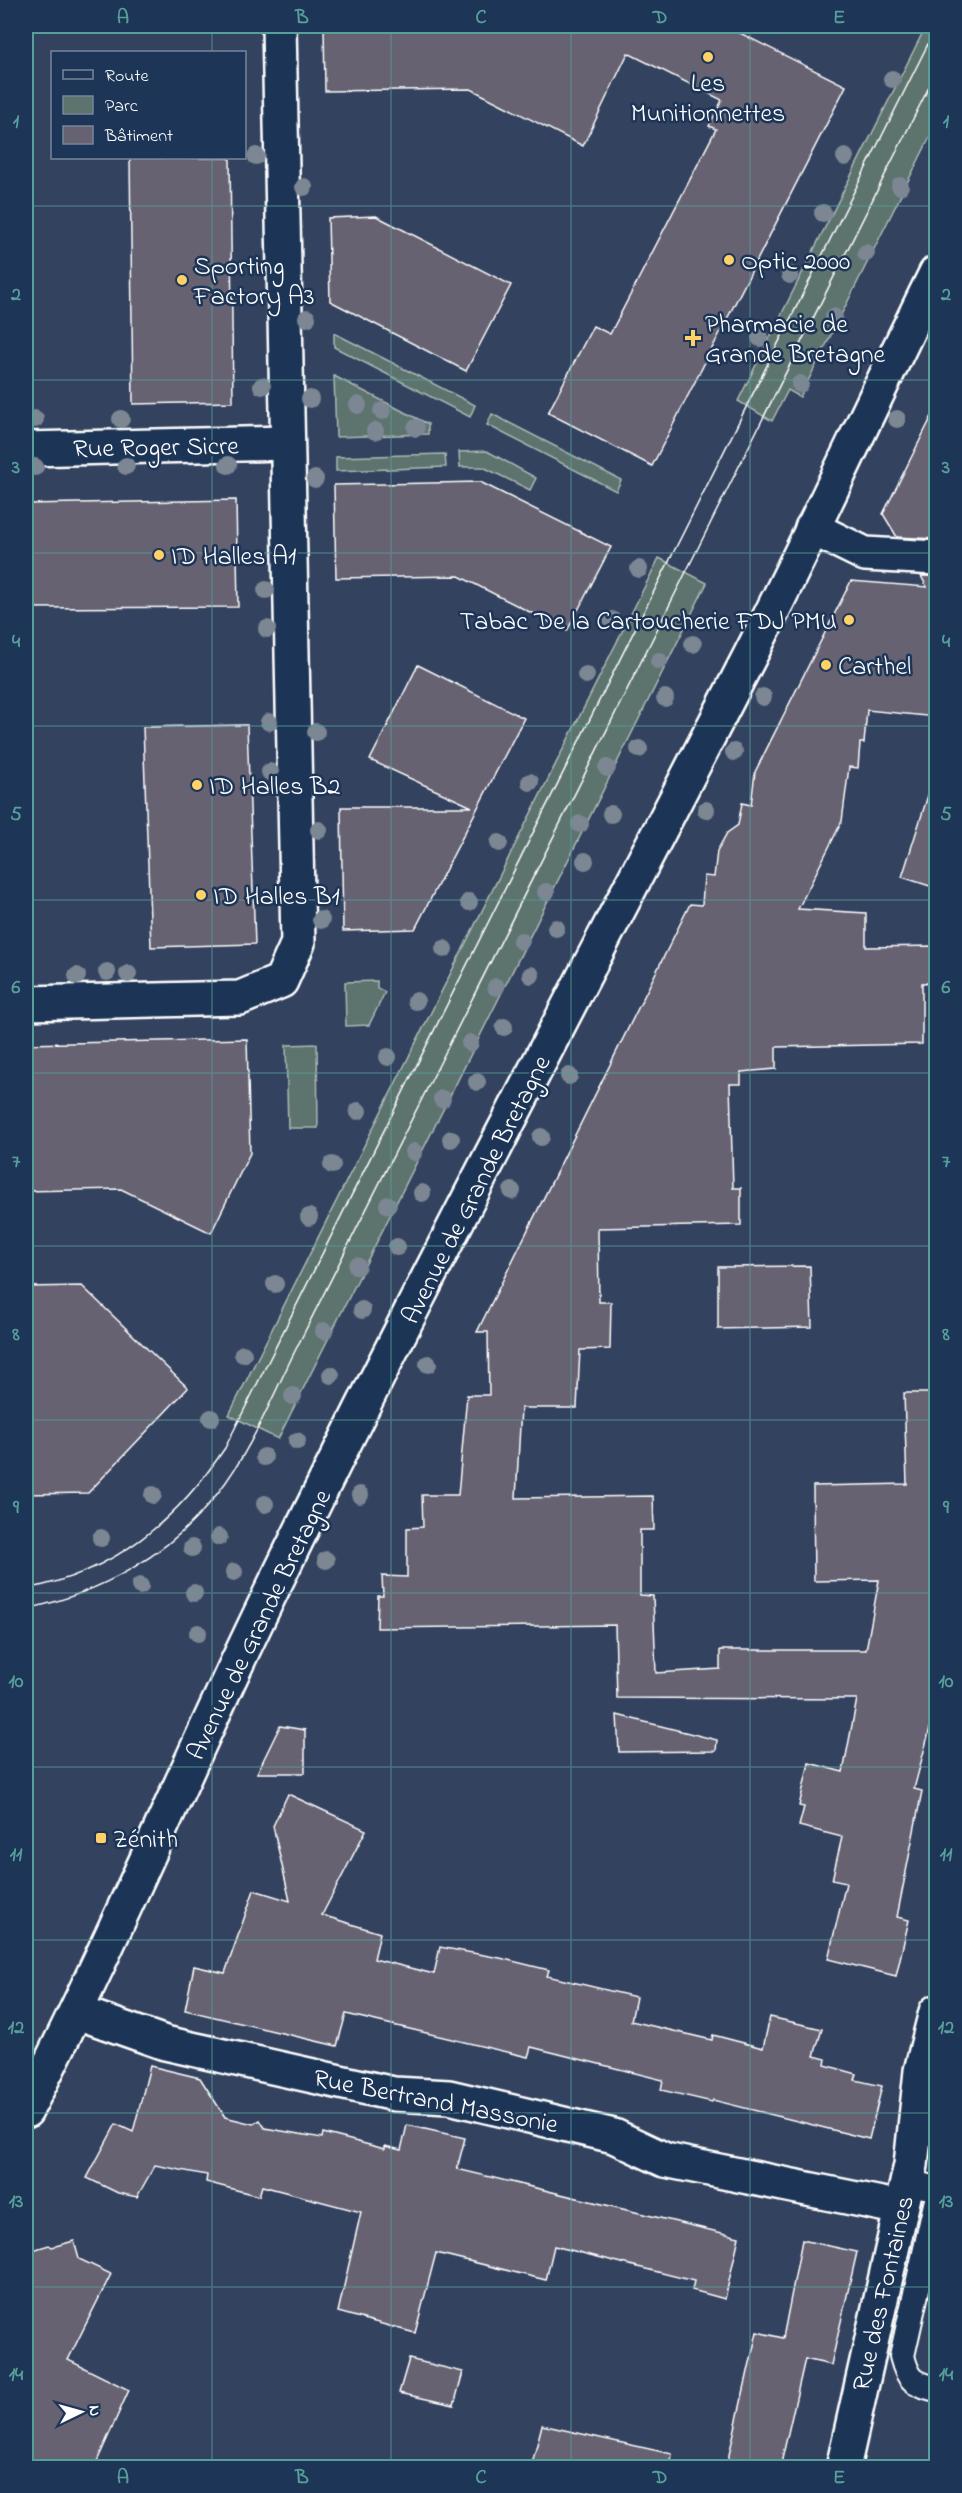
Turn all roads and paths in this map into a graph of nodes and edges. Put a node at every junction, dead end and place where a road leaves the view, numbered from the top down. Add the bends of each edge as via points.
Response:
1 (279, 26) edge
2 (936, 273) edge
3 (286, 443) junction
4 (26, 448) edge
5 (812, 528) junction
6 (936, 558) edge
7 (26, 1003) edge
8 (76, 2012) junction
9 (936, 2012) edge
10 (26, 2111) edge
11 (915, 2193) edge
12 (936, 2204) edge
13 (936, 2389) edge
14 (843, 2468) edge

1 - 3 street
2 - 5 street, Avenue de Grande Bretagne
3 - 4 street, Rue Roger Sicre
3 - 7 street via 298,944 281,981 240,998
5 - 6 street via 865,554
5 - 8 street, Avenue de Grande Bretagne via 267,1600
8 - 10 street, Avenue de Grande Bretagne
8 - 11 street, Rue Bertrand Massonie via 165,2043 394,2094 449,2097 614,2136 665,2160
9 - 11 street, Rue des Fontaines via 921,2071
11 - 14 street, Rue des Fontaines
12 - 13 lane via 902,2356 907,2374 919,2385

